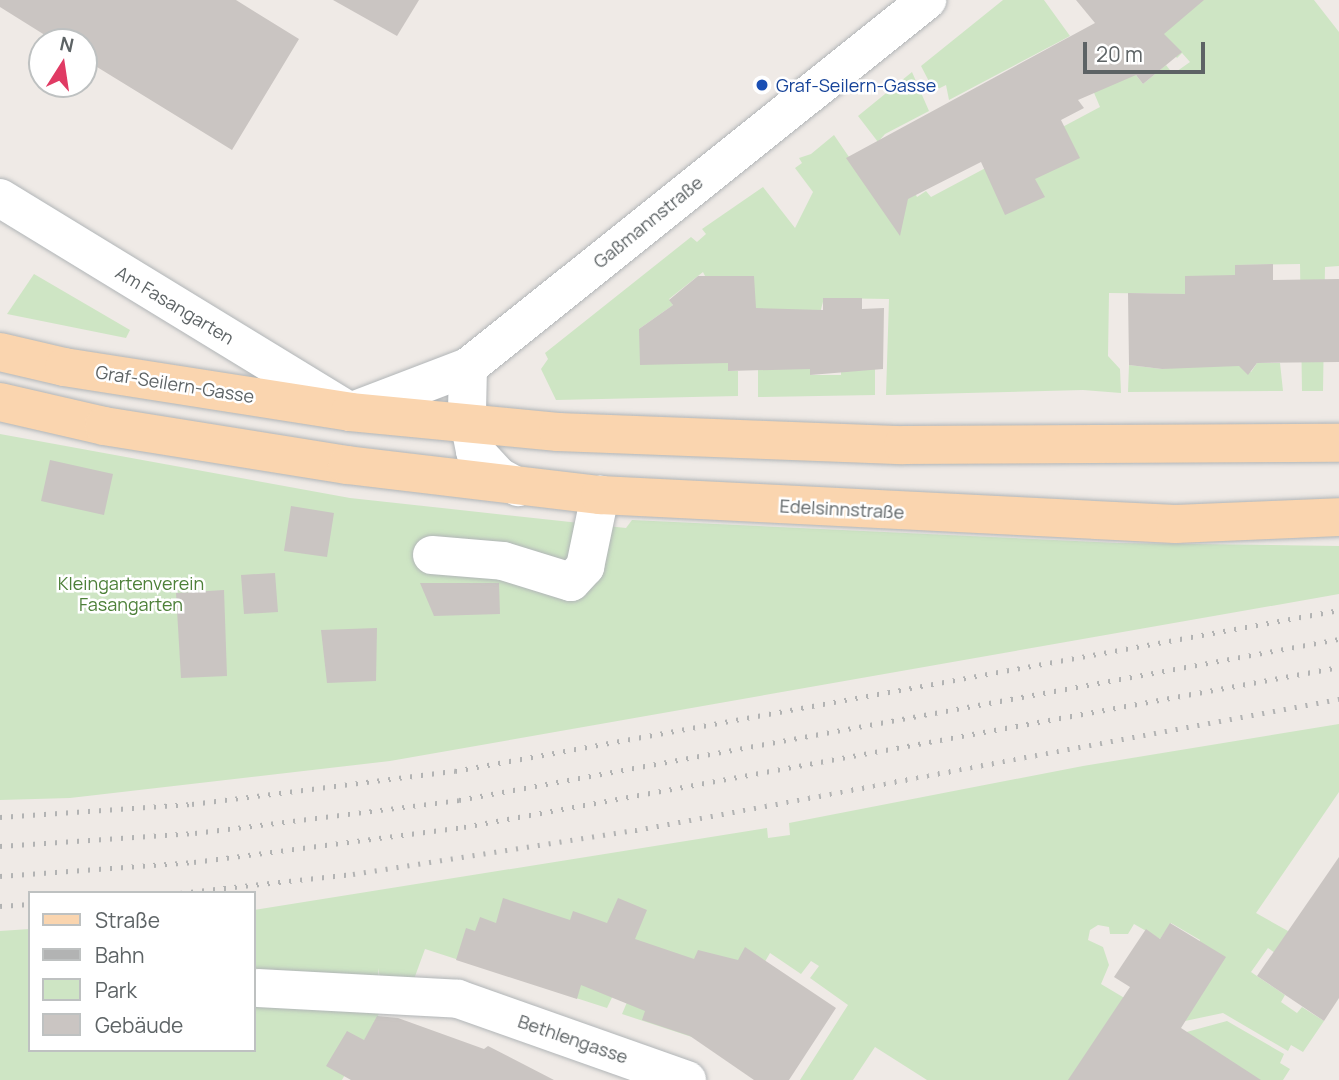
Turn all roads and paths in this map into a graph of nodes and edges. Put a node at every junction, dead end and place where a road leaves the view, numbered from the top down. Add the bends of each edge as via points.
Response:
1 (927, 0) edge
2 (0, 198) edge
3 (0, 352) edge
4 (468, 367) junction
5 (0, 402) edge
6 (350, 412) junction
7 (469, 424) junction
8 (1339, 443) edge
9 (518, 487) junction
10 (600, 495) junction
11 (1339, 517) edge
12 (432, 555) dead end
13 (258, 988) dead end
14 (687, 1080) edge

1 - 4 street, Gaßmannstraße
2 - 6 street, Am Fasangarten
3 - 6 main road, Graf-Seilern-Gasse via 64,367
4 - 6 street, Gaßmannstraße
4 - 7 street
5 - 9 main road, Edelsinnstraße via 104,426
6 - 7 main road
7 - 8 main road via 558,432 903,445
7 - 9 street via 475,451 498,477
9 - 10 main road, Edelsinnstraße
10 - 11 main road, Edelsinnstraße via 1175,524
10 - 12 street via 585,567 571,582 503,561
13 - 14 street, Bethlengasse via 458,999

